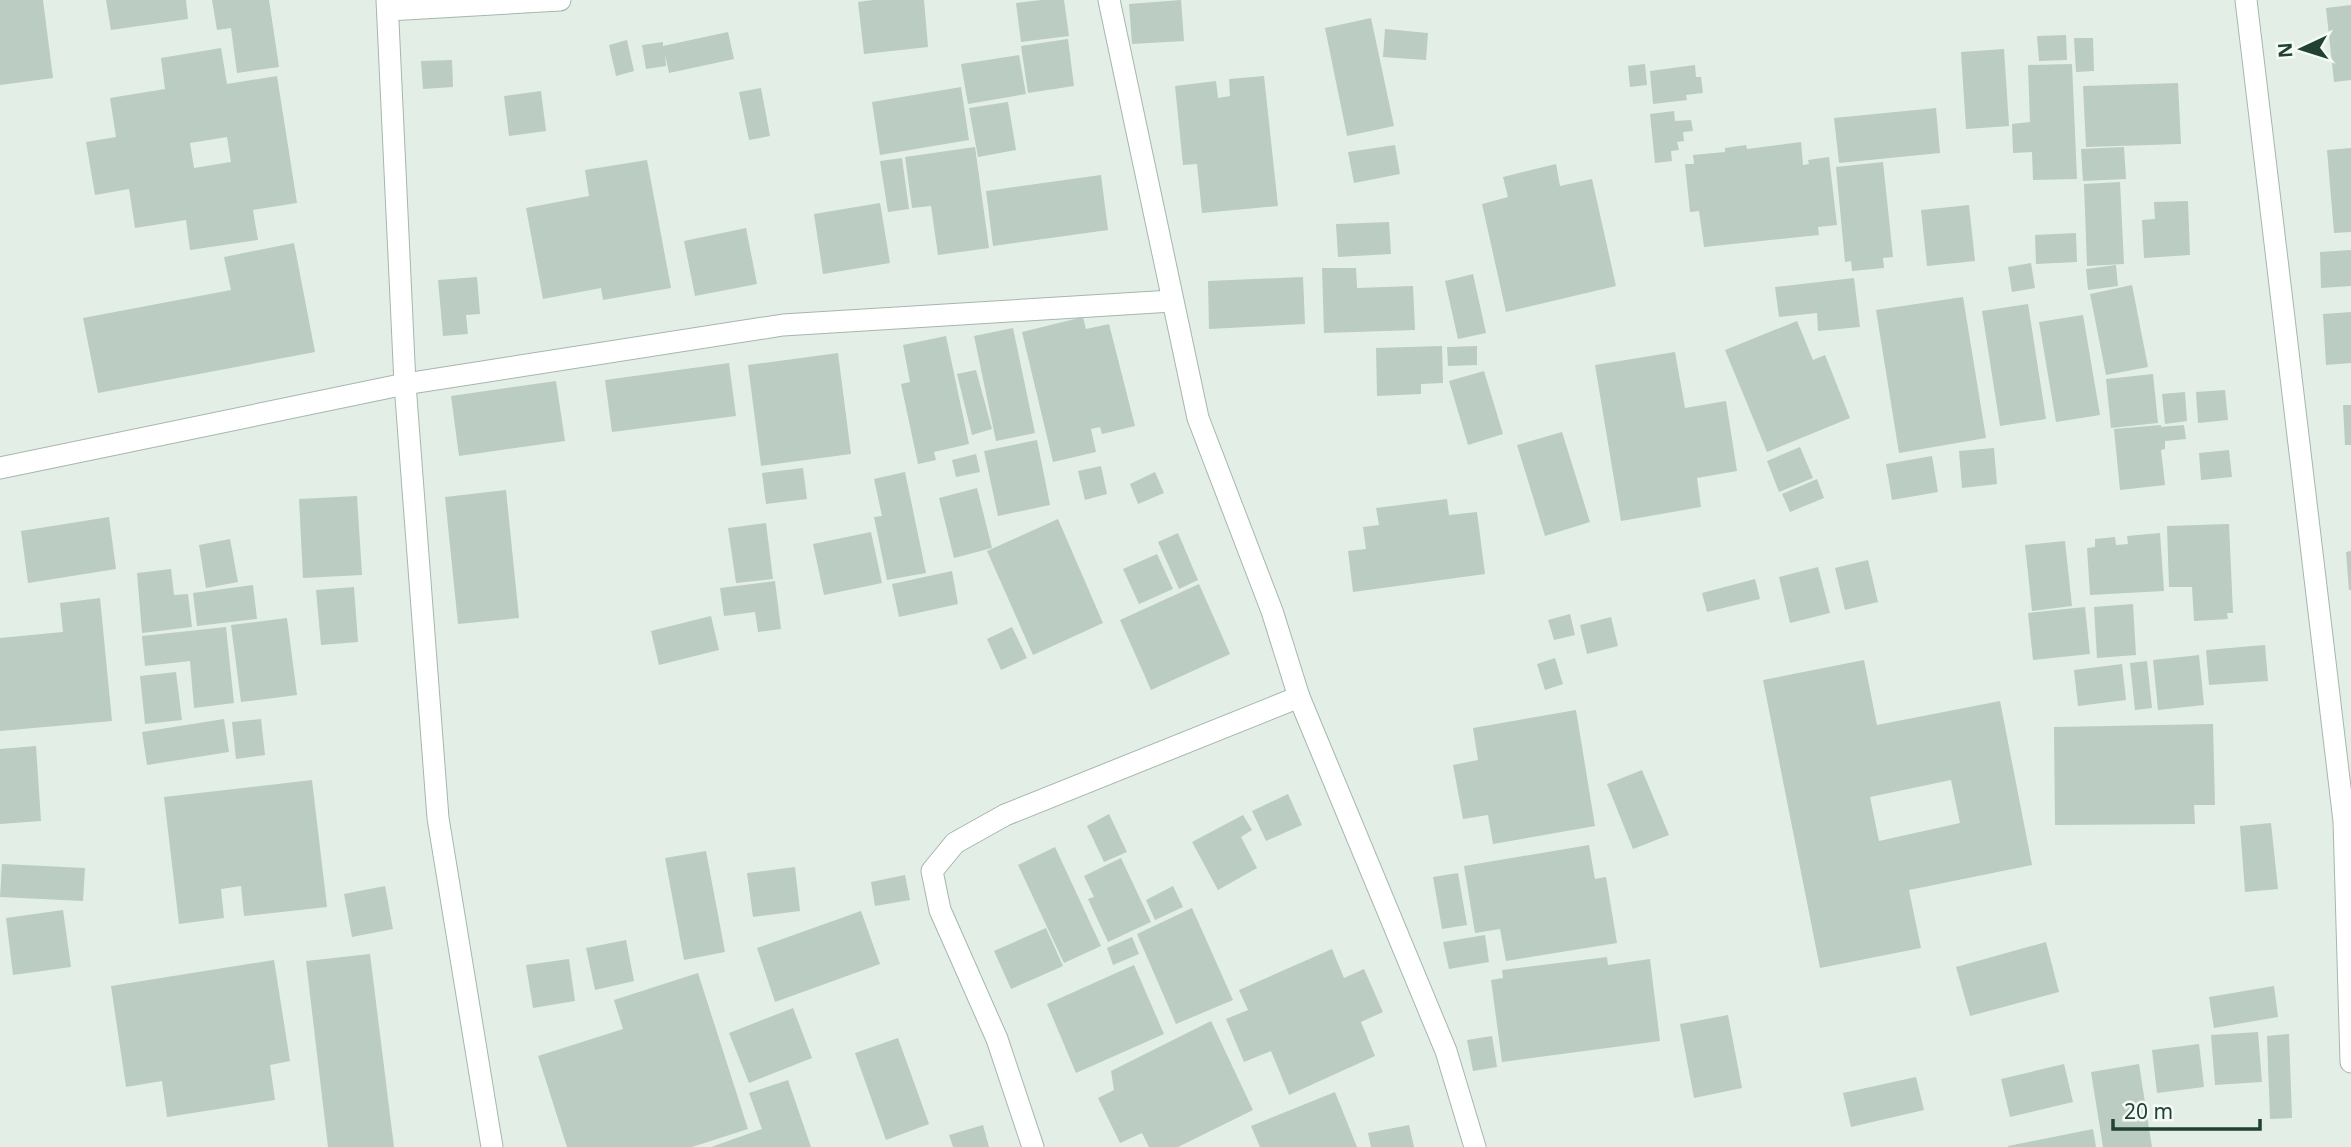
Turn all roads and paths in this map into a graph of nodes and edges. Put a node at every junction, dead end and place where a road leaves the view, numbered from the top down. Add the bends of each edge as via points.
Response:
1 (560, 0) edge
2 (1109, 0) edge
3 (2246, 0) edge
4 (387, 5) edge
5 (1171, 301) junction
6 (405, 384) junction
7 (0, 468) edge
8 (1299, 697) junction
9 (2351, 1062) edge
10 (492, 1147) edge
11 (1033, 1147) edge
12 (1475, 1147) edge

1 - 4 street
2 - 5 street
3 - 9 street via 2344,821
4 - 6 street
5 - 6 street via 783,326
5 - 8 street via 1198,418 1272,611
6 - 7 street
6 - 10 street via 438,818
8 - 11 street via 1005,815 955,843 932,871 940,910 997,1040
8 - 12 street via 1446,1051

